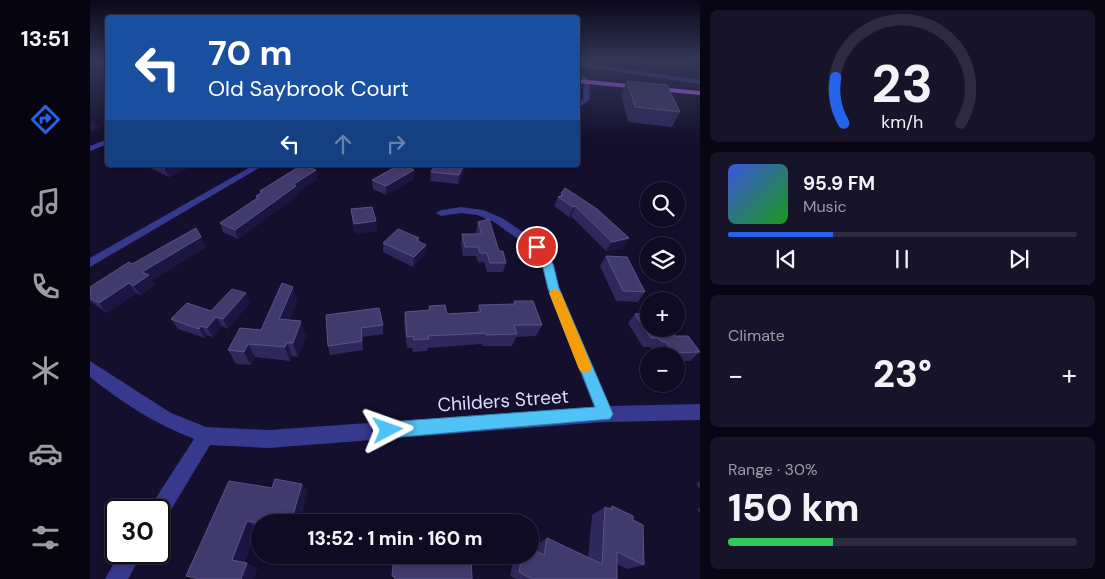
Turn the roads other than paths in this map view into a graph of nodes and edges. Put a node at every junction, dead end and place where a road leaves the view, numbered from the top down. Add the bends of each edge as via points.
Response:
1 (583, 87) edge
2 (649, 87) edge
3 (687, 87) edge
4 (700, 88) edge
5 (700, 93) edge
6 (580, 104) edge
7 (105, 143) edge
8 (90, 148) edge
9 (257, 167) edge
10 (441, 213) dead end
11 (90, 263) edge
12 (90, 368) edge
13 (700, 412) edge
14 (605, 414) junction
15 (206, 436) junction
16 (167, 499) edge
17 (125, 564) edge
18 (116, 579) edge

1 - 6 street via 586,100
2 - 5 main road
3 - 4 main road
7 - 8 street
9 - 11 street
10 - 14 street via 478,212 498,220 537,247 548,264 554,288
12 - 15 street, Childers Street via 165,419
13 - 14 street, Childers Street
14 - 15 street, Childers Street via 269,439
15 - 16 street
17 - 18 street

